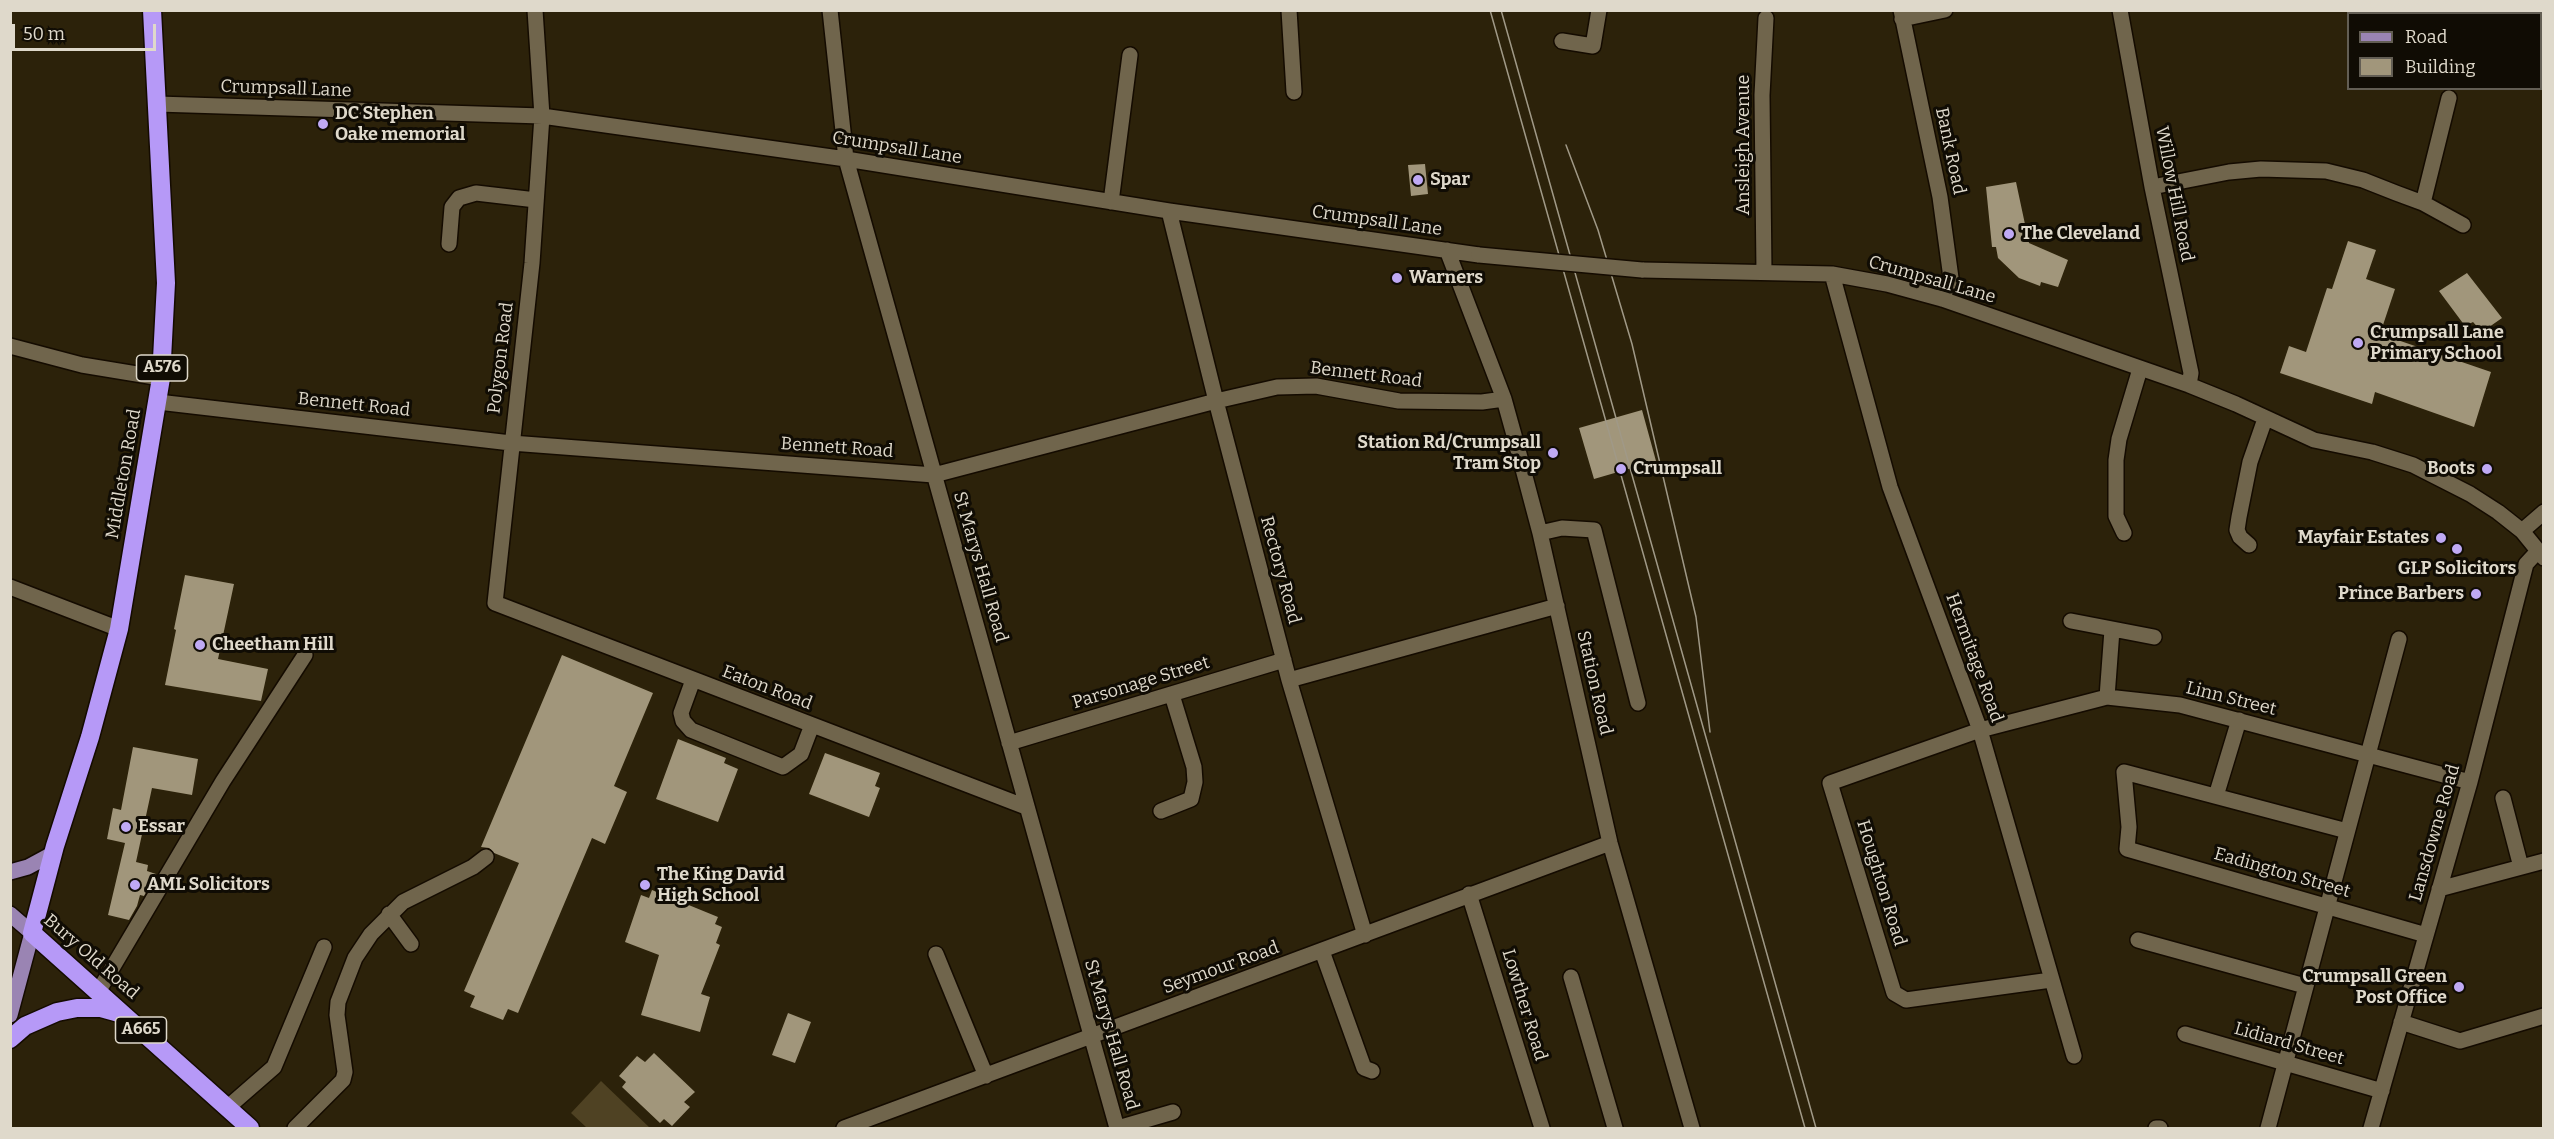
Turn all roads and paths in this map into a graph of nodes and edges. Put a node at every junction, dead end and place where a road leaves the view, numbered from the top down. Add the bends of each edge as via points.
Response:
1 (152, 10) edge
2 (535, 10) edge
3 (831, 10) edge
4 (1289, 10) edge
5 (1599, 10) edge
6 (1945, 10) edge
7 (2120, 10) edge
8 (1901, 15) edge
9 (1766, 18) dead end
10 (1562, 41) dead end
11 (1130, 55) dead end
12 (1294, 92) dead end
13 (2449, 98) dead end
14 (157, 104) junction
15 (542, 116) junction
16 (846, 159) junction
17 (2152, 187) junction
18 (536, 200) junction
19 (1111, 202) junction
20 (2423, 203) junction
21 (1169, 211) junction
22 (2463, 225) dead end
23 (448, 244) dead end
24 (1447, 250) junction
25 (1764, 273) junction
26 (1832, 274) junction
27 (1942, 299) junction
28 (10, 346) edge
29 (2140, 369) junction
30 (162, 378) junction
31 (2189, 385) junction
32 (1504, 399) junction
33 (1216, 401) junction
34 (158, 402) junction
35 (2265, 419) junction
36 (511, 443) junction
37 (934, 475) junction
38 (2544, 512) edge
39 (2522, 531) junction
40 (1540, 533) junction
41 (2124, 533) dead end
42 (2249, 545) dead end
43 (2541, 554) edge
44 (10, 587) edge
45 (495, 603) joint
46 (1557, 606) junction
47 (2071, 621) dead end
48 (118, 629) junction
49 (2112, 630) junction
50 (2154, 637) dead end
51 (2399, 639) dead end
52 (305, 655) dead end
53 (1284, 660) junction
54 (693, 680) junction
55 (1289, 680) junction
56 (1172, 695) junction
57 (2107, 697) junction
58 (1638, 703) dead end
59 (2239, 720) junction
60 (812, 725) junction
61 (1980, 730) junction
62 (1009, 743) junction
63 (2369, 755) junction
64 (2470, 782) junction
65 (2216, 796) junction
66 (2503, 798) dead end
67 (1026, 807) junction
68 (1161, 811) dead end
69 (2347, 831) junction
70 (1610, 843) junction
71 (52, 854) junction
72 (486, 857) dead end
73 (2544, 861) edge
74 (2521, 867) junction
75 (10, 872) edge
76 (2439, 889) junction
77 (1469, 894) junction
78 (2326, 906) junction
79 (389, 914) junction
80 (10, 915) edge
81 (32, 933) junction
82 (1365, 935) junction
83 (2426, 935) junction
84 (2138, 940) dead end
85 (411, 944) dead end
86 (324, 947) dead end
87 (1322, 951) junction
88 (936, 954) dead end
89 (1571, 977) dead end
90 (2051, 980) junction
91 (2305, 986) junction
92 (98, 992) junction
93 (10, 1014) edge
94 (124, 1014) junction
95 (2544, 1016) edge
96 (2401, 1022) junction
97 (2185, 1034) dead end
98 (1091, 1037) junction
99 (10, 1039) edge
100 (2074, 1056) dead end
101 (2285, 1063) junction
102 (1372, 1071) dead end
103 (986, 1076) junction
104 (2382, 1091) junction
105 (227, 1108) junction
106 (1173, 1112) dead end
107 (250, 1128) edge
108 (295, 1128) edge
109 (844, 1128) edge
110 (1118, 1128) edge
111 (1542, 1128) edge
112 (1615, 1128) edge
113 (1689, 1128) edge
114 (2268, 1128) edge
115 (2371, 1128) edge

1 - 14 highway, Middleton Road / A576
2 - 15 street, Polygon Road
3 - 16 street, St Marys Hall Road
4 - 12 street
5 - 10 street via 1593,46
6 - 8 street
7 - 17 street, Willow Hill Road
8 - 27 street, Bank Road via 1940,197 1950,278
9 - 25 street, Ansleigh Avenue via 1762,95
11 - 19 street
13 - 20 street
14 - 15 street, Crumpsall Lane
14 - 30 highway, Middleton Road / A576 via 166,283
15 - 16 street, Crumpsall Lane
15 - 18 street, Polygon Road
16 - 19 street, Crumpsall Lane
16 - 37 street, St Marys Hall Road
17 - 20 street via 2229,172 2326,171 2363,180
17 - 31 street, Willow Hill Road via 2191,373
18 - 23 street via 476,193 459,198 452,207
18 - 36 street, Polygon Road
19 - 21 street, Crumpsall Lane
20 - 22 street
21 - 24 street, Crumpsall Lane
21 - 33 street, Rectory Road
24 - 25 street, Crumpsall Lane, bridge via 1642,270
24 - 32 street, Station Road
25 - 26 street, Crumpsall Lane
26 - 27 street, Crumpsall Lane
26 - 61 street, Hermitage Road via 1890,487
27 - 29 street, Crumpsall Lane
28 - 30 street via 82,365
29 - 31 street, Crumpsall Lane
29 - 41 street via 2116,460 2116,516
30 - 34 highway, Middleton Road / A576
31 - 35 street, Crumpsall Lane
32 - 33 street, Bennett Road via 1399,401 1316,386 1277,387
32 - 40 street, Station Road
33 - 37 street, Bennett Road
33 - 53 street, Rectory Road
34 - 36 street, Bennett Road
34 - 48 highway, Middleton Road / A576
35 - 39 street, Crumpsall Lane via 2314,440 2413,465 2470,494
35 - 42 street via 2250,462 2237,530
36 - 37 street, Bennett Road
36 - 45 street, Polygon Road
37 - 62 street, St Marys Hall Road
38 - 39 street
39 - 43 street, Crumpsall Lane
40 - 46 street, Station Road
40 - 58 street via 1562,528 1594,530
43 - 64 street, Lansdowne Road via 2526,564
44 - 48 street
45 - 54 street, Eaton Road
46 - 55 street
46 - 70 street, Station Road
47 - 49 street
48 - 71 highway, Middleton Road / A576 via 90,737
49 - 50 street
49 - 57 street
51 - 63 street
52 - 92 street via 223,781
53 - 55 street, Rectory Road
53 - 56 street, Parsonage Street
54 - 60 street, Eaton Road
54 - 60 street via 681,713 691,730 783,767 801,753
55 - 82 street, Rectory Road
56 - 62 street, Parsonage Street
56 - 68 street via 1196,782 1191,799
57 - 59 street, Linn Street via 2180,705
57 - 61 street, Linn Street
59 - 63 street, Linn Street
59 - 65 street
60 - 67 street, Eaton Road
61 - 90 street, Hermitage Road
61 - 90 street, Houghton Road via 1830,783 1894,993 1906,1000
62 - 67 street, St Marys Hall Road
63 - 64 street, Linn Street
63 - 69 street
64 - 76 street, Lansdowne Road
65 - 69 street
65 - 78 street, Eadington Street via 2124,772 2127,849
66 - 74 street
67 - 98 street, St Marys Hall Road
69 - 78 street
70 - 77 street, Seymour Road
70 - 113 street, Station Road
71 - 75 main road
71 - 81 highway, Middleton Road / A576
72 - 79 street via 403,902
73 - 74 street
74 - 76 street
76 - 83 street, Lansdowne Road
77 - 82 street, Seymour Road
77 - 111 street, Lowther Road
78 - 83 street, Eadington Street
78 - 91 street
79 - 85 street
79 - 108 street via 355,958 338,1002 343,1080
80 - 81 main road, Bury Old Road / A665
81 - 92 highway, Bury Old Road / A665
81 - 93 main road, A576
82 - 87 street, Seymour Road
83 - 96 street, Lansdowne Road
84 - 91 street
86 - 105 street via 274,1067
87 - 98 street, Seymour Road
87 - 102 street via 1364,1068
88 - 103 street
89 - 112 street
90 - 100 street, Hermitage Road
91 - 101 street
92 - 94 highway, Bury Old Road / A665
94 - 99 highway via 101,1008 57,1012 25,1026
94 - 105 highway, Bury Old Road / A665
95 - 96 street via 2460,1041
96 - 104 street, Lansdowne Road
97 - 101 street, Lidiard Street
98 - 103 street, Seymour Road
98 - 110 street, St Marys Hall Road
101 - 104 street, Lidiard Street
101 - 114 street
103 - 109 street, Seymour Road
104 - 115 street, Lansdowne Road
105 - 107 highway, Bury Old Road / A665
106 - 110 street

